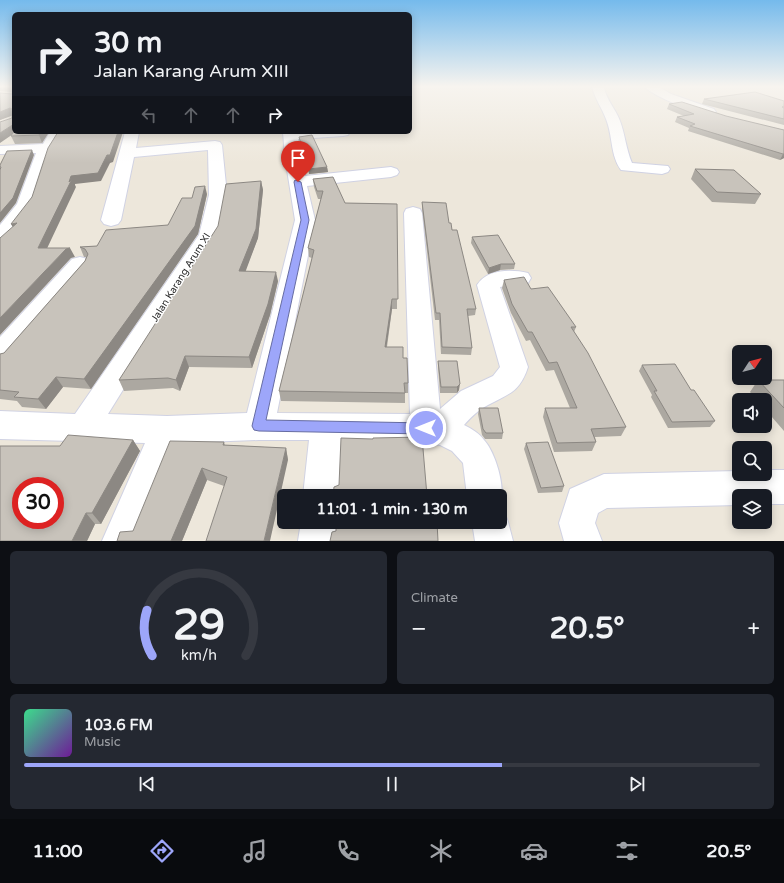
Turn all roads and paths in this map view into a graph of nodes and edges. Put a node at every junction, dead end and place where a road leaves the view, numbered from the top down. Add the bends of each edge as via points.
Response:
1 (608, 112) edge
2 (713, 112) edge
3 (724, 116) edge
4 (56, 134) edge
5 (132, 134) edge
6 (290, 134) edge
7 (216, 139) edge
8 (48, 148) junction
9 (0, 150) edge
10 (127, 153) junction
11 (662, 169) dead end
12 (391, 172) dead end
13 (298, 182) junction
14 (412, 213) dead end
15 (111, 220) dead end
16 (0, 238) edge
17 (80, 264) edge
18 (520, 278) edge
19 (0, 354) edge
20 (1, 426) edge
21 (259, 426) junction
22 (83, 427) junction
23 (326, 428) junction
24 (433, 429) junction
25 (166, 430) junction
26 (784, 486) edge
27 (322, 489) edge
28 (484, 489) edge
29 (318, 529) edge
30 (491, 529) edge
31 (121, 541) edge
32 (317, 541) edge
33 (494, 541) edge
34 (583, 541) edge

1 - 11 street via 626,167
2 - 3 street
4 - 8 street
5 - 10 street
6 - 13 street
7 - 10 street, Jalan Karang Arum XI
7 - 22 street, Jalan Karang Arum XI via 218,195 209,235
8 - 9 street
8 - 16 street via 43,154 26,205
10 - 15 street
12 - 13 street
13 - 21 street via 305,220
14 - 24 street
17 - 19 street
18 - 24 street via 495,279 488,285 514,367 512,376 506,383 471,399
20 - 22 street
21 - 23 street
21 - 25 street
22 - 25 street
23 - 24 street
23 - 27 street
24 - 28 street via 458,438 474,452
25 - 31 street
26 - 34 street via 604,491 583,502 577,523
29 - 32 street
30 - 33 street

